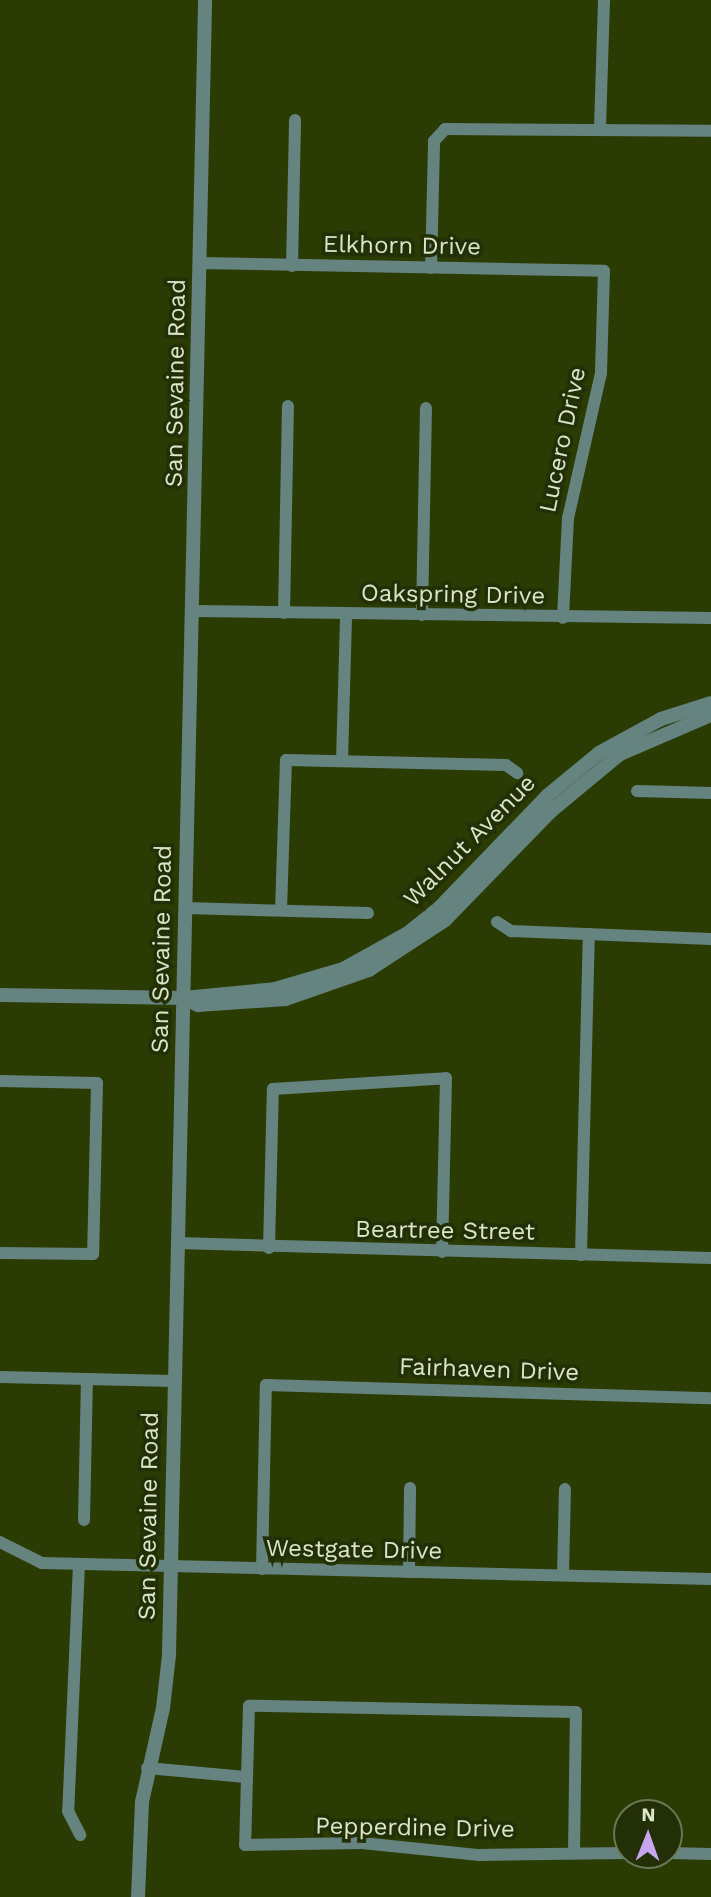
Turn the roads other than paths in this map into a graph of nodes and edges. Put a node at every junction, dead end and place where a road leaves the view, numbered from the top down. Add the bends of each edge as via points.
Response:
1 (205, 0) edge
2 (604, 0) edge
3 (295, 120) dead end
4 (600, 128) junction
5 (711, 131) edge
6 (200, 264) junction
7 (292, 266) junction
8 (430, 268) junction
9 (604, 271) joint
10 (288, 406) dead end
11 (426, 408) dead end
12 (195, 611) junction
13 (284, 613) junction
14 (346, 614) junction
15 (422, 615) junction
16 (563, 618) junction
17 (711, 618) edge
18 (711, 702) edge
19 (711, 715) edge
20 (342, 761) junction
21 (517, 773) dead end
22 (637, 791) dead end
23 (711, 793) edge
24 (186, 908) junction
25 (281, 911) junction
26 (368, 912) dead end
27 (497, 922) dead end
28 (589, 934) junction
29 (711, 940) edge
30 (0, 995) edge
31 (184, 998) junction
32 (0, 1081) edge
33 (178, 1243) junction
34 (269, 1248) junction
35 (442, 1252) junction
36 (0, 1253) edge
37 (581, 1255) junction
38 (711, 1258) edge
39 (0, 1377) edge
40 (87, 1379) junction
41 (174, 1381) junction
42 (711, 1398) edge
43 (410, 1488) dead end
44 (565, 1489) dead end
45 (84, 1520) dead end
46 (0, 1542) edge
47 (79, 1564) junction
48 (172, 1566) junction
49 (262, 1569) junction
50 (409, 1572) junction
51 (563, 1575) junction
52 (711, 1579) edge
53 (148, 1768) junction
54 (246, 1777) junction
55 (80, 1835) dead end
56 (574, 1852) junction
57 (613, 1853) edge
58 (683, 1853) edge
59 (711, 1854) edge
60 (138, 1897) edge

1 - 6 street, San Sevaine Road
2 - 4 street
3 - 7 street
4 - 5 street
4 - 8 street via 451,127 439,132 434,141
6 - 7 street, Elkhorn Drive
6 - 12 street, San Sevaine Road
7 - 8 street, Elkhorn Drive
8 - 9 street, Elkhorn Drive
9 - 16 street, Lucero Drive via 601,373 568,518
10 - 13 street
11 - 15 street
12 - 13 street, Oakspring Drive
12 - 24 street, San Sevaine Road
13 - 14 street, Oakspring Drive
14 - 15 street, Oakspring Drive
14 - 20 street
15 - 16 street, Oakspring Drive
16 - 17 street, Oakspring Drive
18 - 31 street, Walnut Avenue via 661,719 574,771 438,908 368,957 286,986
19 - 31 street via 620,754 551,811 445,920 369,971 286,999 198,1005
20 - 21 street via 506,765
20 - 25 street via 286,760
22 - 23 street
24 - 25 street
24 - 31 street, San Sevaine Road
25 - 26 street
27 - 28 street via 512,931
28 - 29 street
28 - 37 street
30 - 31 street, Walnut Avenue
31 - 33 street, San Sevaine Road
32 - 36 street via 97,1083 93,1254
33 - 34 street, Beartree Street
33 - 41 street, San Sevaine Road
34 - 35 street, Beartree Street
34 - 35 street via 273,1089 446,1077
35 - 37 street, Beartree Street
37 - 38 street, Beartree Street
39 - 40 street
40 - 41 street
40 - 45 street
41 - 48 street, San Sevaine Road
42 - 49 street, Fairhaven Drive via 266,1385
43 - 50 street
44 - 51 street
46 - 47 street, Westgate Drive via 42,1563
47 - 48 street, Westgate Drive
47 - 55 street via 68,1811
48 - 49 street, Westgate Drive
48 - 53 street, San Sevaine Road via 163,1708
49 - 50 street, Westgate Drive
50 - 51 street, Westgate Drive
51 - 52 street, Westgate Drive
53 - 54 street
53 - 60 street, San Sevaine Road
54 - 56 street, Pepperdine Drive via 245,1845 393,1844 479,1855
54 - 56 street via 249,1706 576,1712
56 - 57 street, Pepperdine Drive
58 - 59 street

